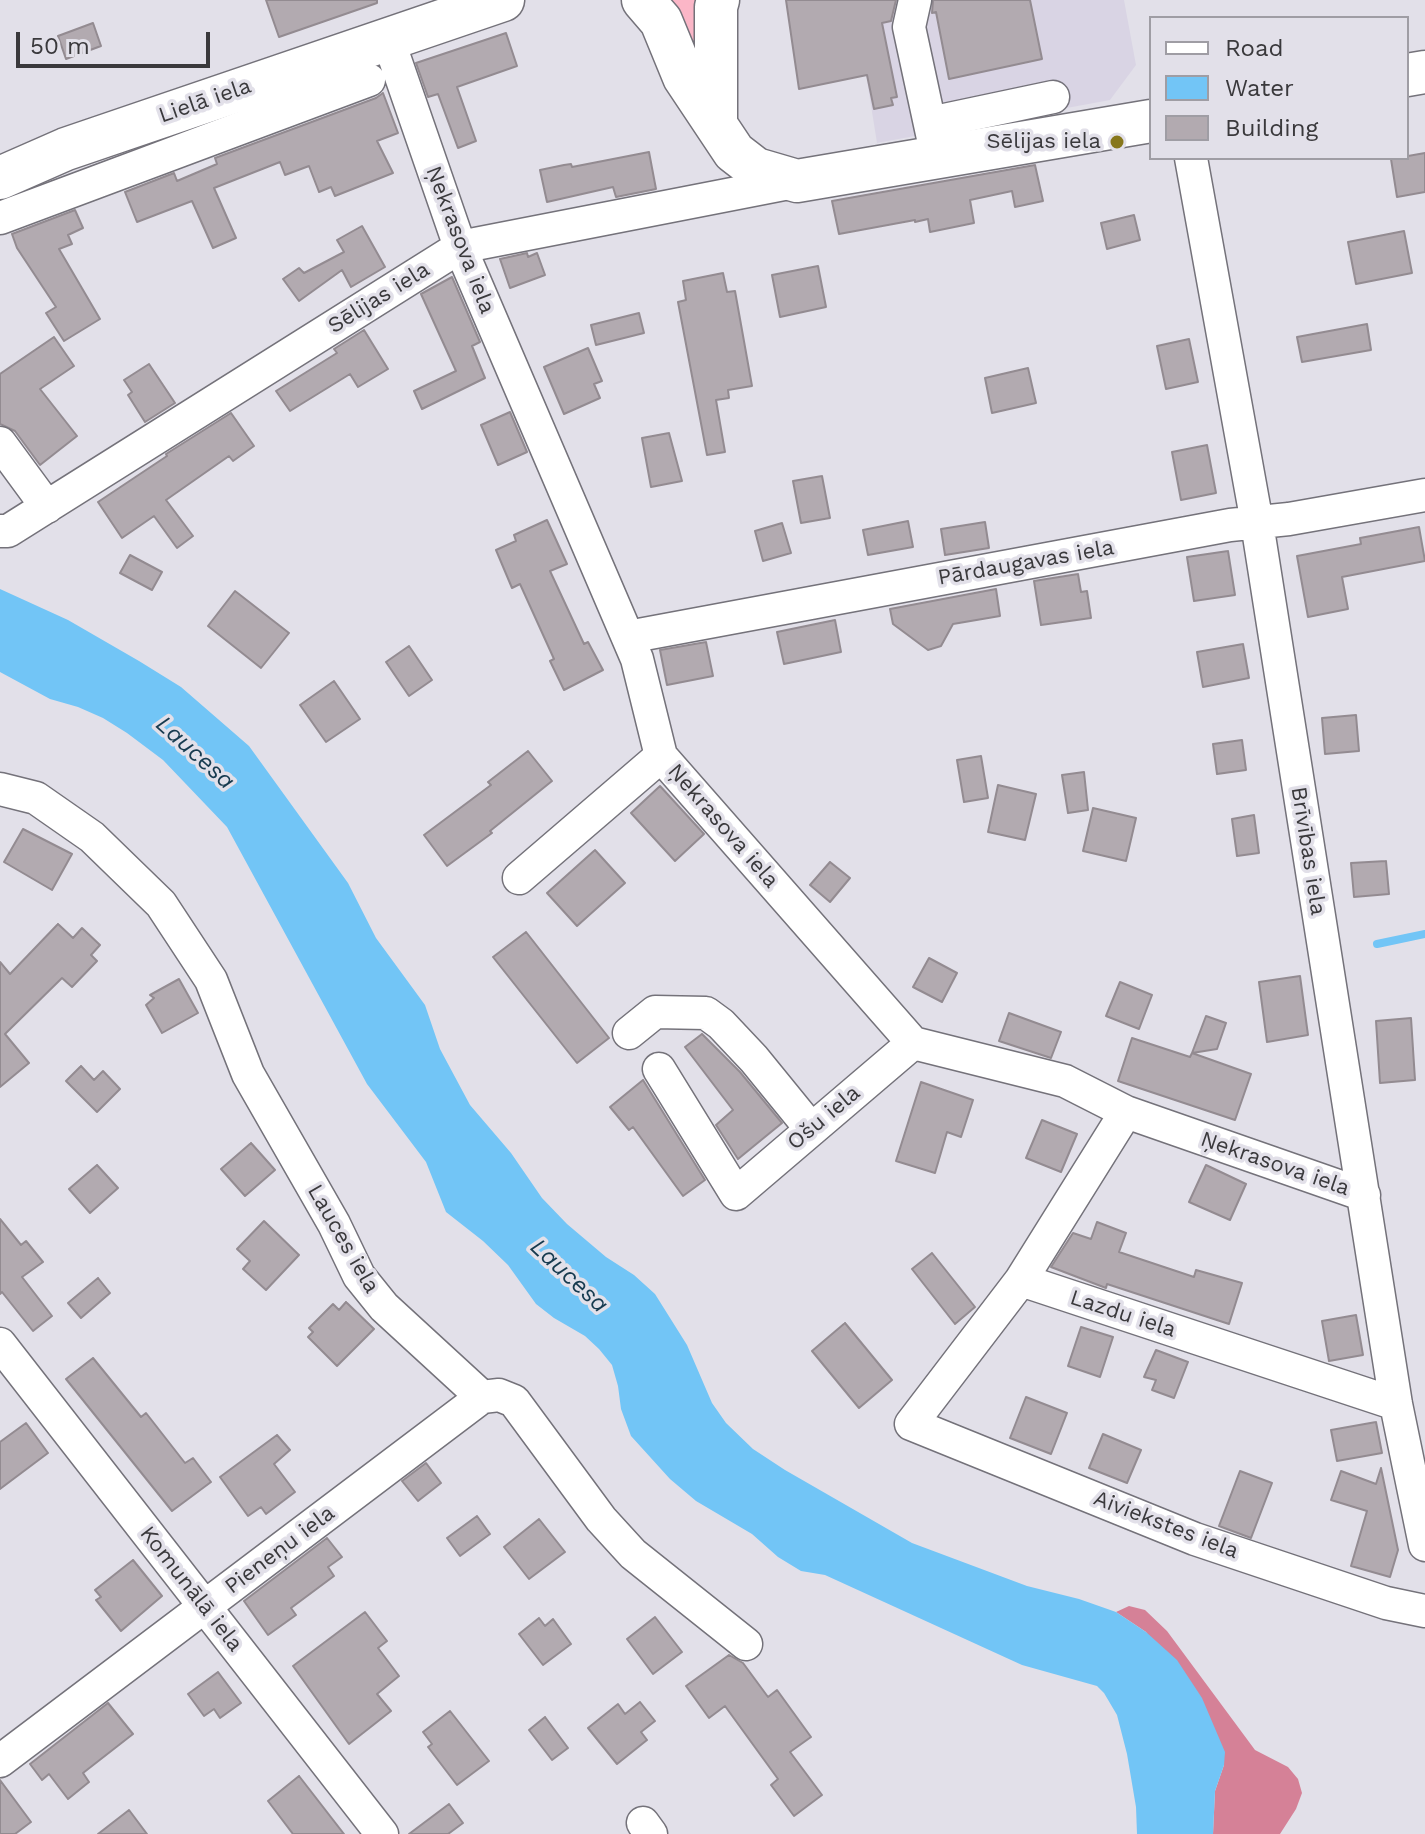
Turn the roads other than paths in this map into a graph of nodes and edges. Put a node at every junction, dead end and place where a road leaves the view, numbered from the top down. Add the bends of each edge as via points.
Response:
1 (503, 0) edge
2 (643, 0) edge
3 (718, 0) edge
4 (915, 0) edge
5 (388, 39) junction
6 (369, 80) dead end
7 (1149, 121) edge
8 (716, 124) junction
9 (933, 140) junction
10 (1191, 160) edge
11 (0, 178) edge
12 (797, 181) junction
13 (0, 218) edge
14 (460, 247) junction
15 (0, 443) edge
16 (1425, 495) edge
17 (47, 507) junction
18 (1257, 523) junction
19 (4, 531) edge
20 (628, 637) junction
21 (661, 756) junction
22 (0, 789) edge
23 (519, 878) dead end
24 (629, 1033) dead end
25 (913, 1043) junction
26 (659, 1069) dead end
27 (1126, 1112) junction
28 (811, 1129) junction
29 (1364, 1195) junction
30 (1021, 1280) junction
31 (0, 1344) edge
32 (482, 1397) junction
33 (1396, 1404) junction
34 (1418, 1472) edge
35 (1425, 1545) edge
36 (204, 1606) junction
37 (1425, 1611) edge
38 (746, 1644) dead end
39 (0, 1761) edge
40 (382, 1834) edge

1 - 5 main road, Lielā iela
2 - 8 main road, Sēlijas iela via 661,21 684,77
3 - 8 main road
4 - 9 street via 909,27
5 - 11 main road, Lielā iela via 66,149
5 - 14 street, Ņekrasova iela
6 - 13 street
7 - 9 main road, Sēlijas iela via 1043,113
8 - 12 main road, Sēlijas iela via 734,152 756,169
9 - 12 main road, Sēlijas iela
10 - 18 street, Brīvības iela
12 - 14 street, Sēlijas iela
14 - 17 street, Sēlijas iela
14 - 20 street, Ņekrasova iela
15 - 17 street
16 - 18 street, Pārdaugavas iela
17 - 19 street, Sēlijas iela
18 - 20 street, Pārdaugavas iela
18 - 29 street, Brīvības iela
20 - 21 street, Ņekrasova iela
21 - 23 street
21 - 25 street, Ņekrasova iela
22 - 32 street, Lauces iela via 36,798 92,837 161,904 211,980 248,1074 359,1276 384,1307
24 - 28 street via 655,1012 706,1013 754,1059
25 - 27 street, Ņekrasova iela via 1065,1081
25 - 28 street, Ošu iela
26 - 28 street, Ošu iela via 736,1194
27 - 29 street, Ņekrasova iela
27 - 30 street
29 - 33 street, Brīvības iela
30 - 33 street, Lazdu iela
30 - 37 street, Aiviekstes iela via 911,1424 1195,1539 1386,1603
31 - 36 street, Komunālā iela
32 - 36 street, Pieneņu iela
32 - 38 street, Lauces iela via 499,1395 514,1401 633,1554
33 - 34 street, Brīvības iela
34 - 35 street, Brīvības iela
36 - 39 street, Pieneņu iela
36 - 40 street, Komunālā iela

